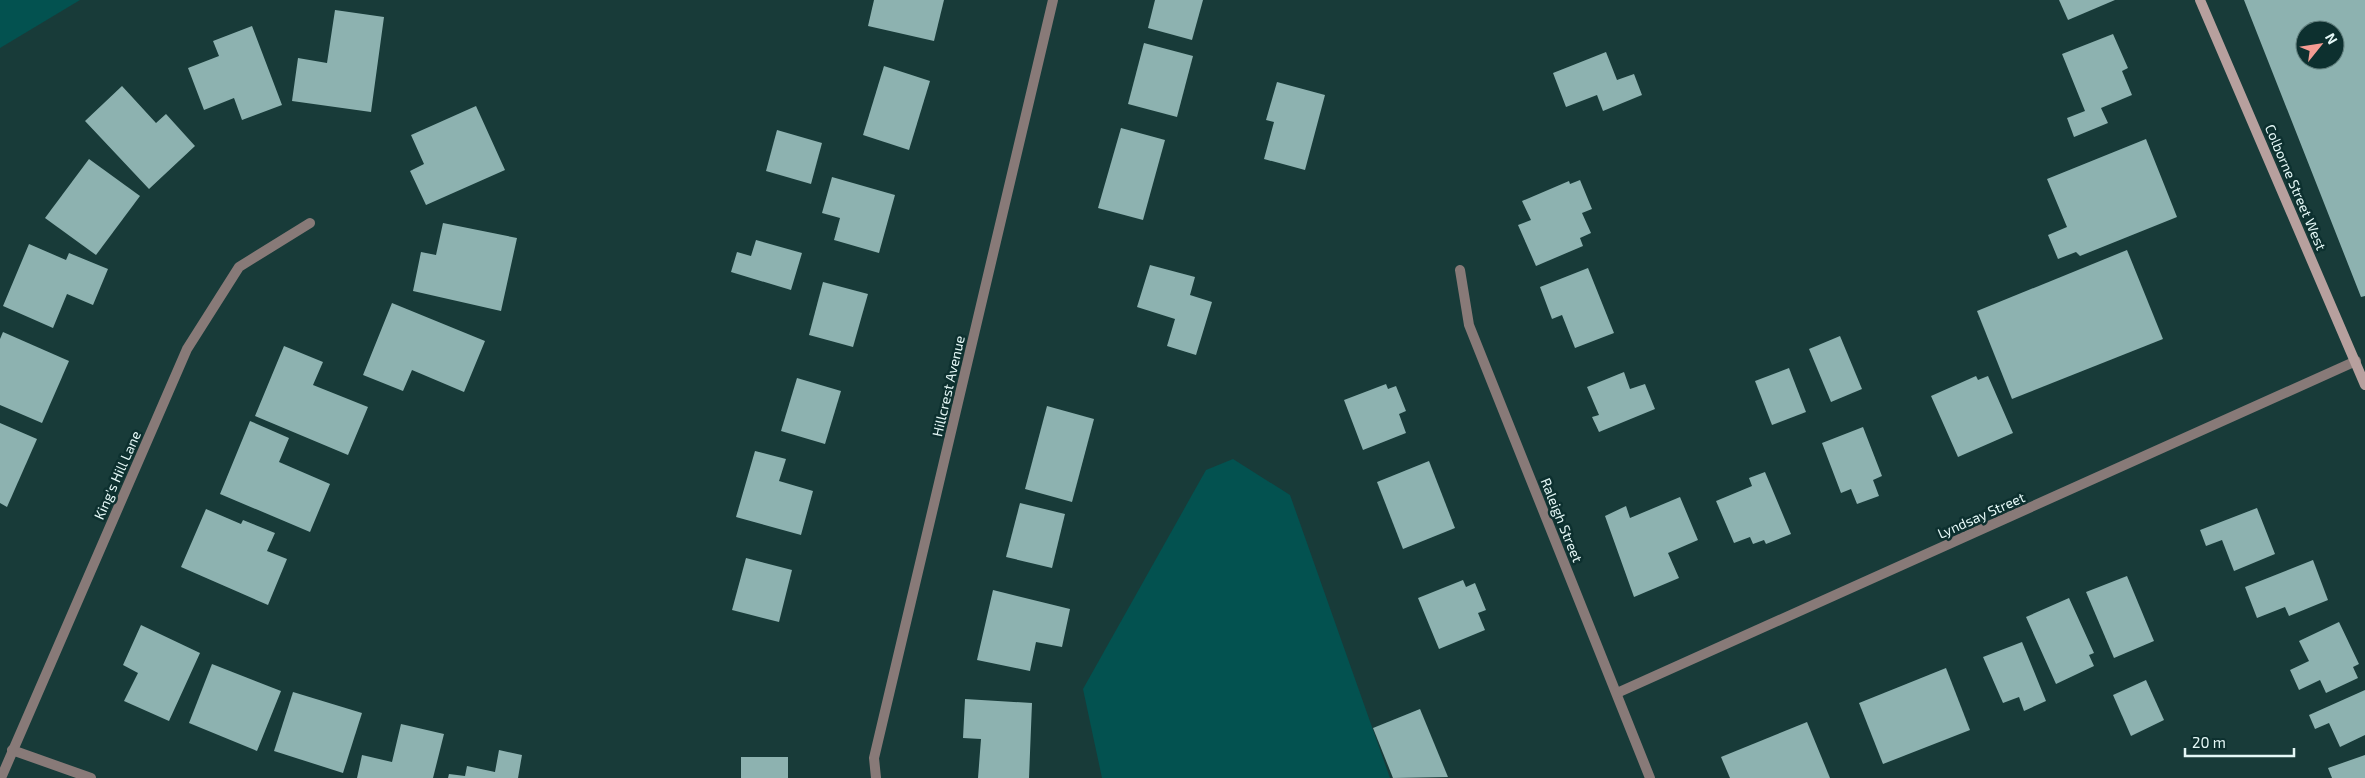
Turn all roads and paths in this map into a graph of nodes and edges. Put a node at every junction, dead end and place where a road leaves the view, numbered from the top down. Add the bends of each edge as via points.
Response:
1 (1053, 0) edge
2 (2200, 0) edge
3 (310, 224) dead end
4 (1460, 270) dead end
5 (2356, 361) junction
6 (2365, 385) edge
7 (1617, 693) junction
8 (12, 750) junction
9 (1, 778) edge
10 (91, 778) edge
11 (876, 778) edge
12 (1650, 778) edge

1 - 11 street, Hillcrest Avenue via 874,758
2 - 5 main road, Colborne Street West
3 - 8 street, King's Hill Lane via 238,266 187,349
4 - 7 street, Raleigh Street via 1469,325
5 - 6 main road, Colborne Street West
5 - 7 street, Lyndsay Street
7 - 12 street, Raleigh Street
8 - 9 street, King's Hill Lane
8 - 10 street

